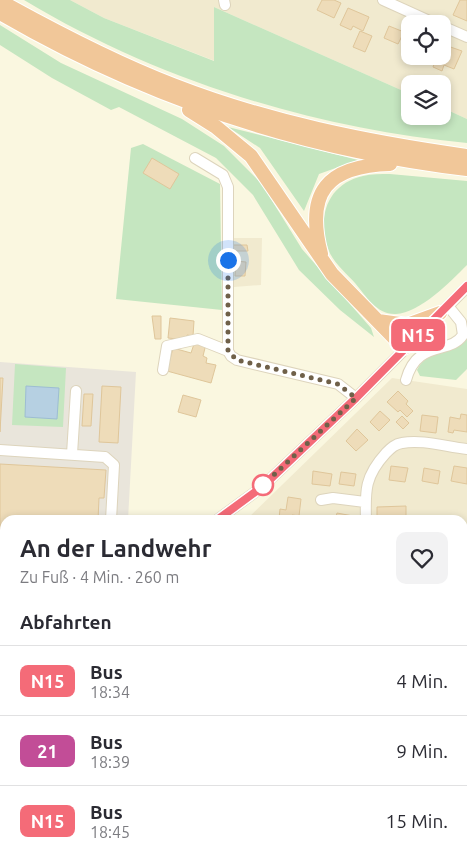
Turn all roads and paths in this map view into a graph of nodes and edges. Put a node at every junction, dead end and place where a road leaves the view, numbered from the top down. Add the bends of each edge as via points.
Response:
1 (383, 0) edge
2 (0, 1) edge
3 (0, 13) edge
4 (416, 15) edge
5 (451, 30) edge
6 (467, 36) edge
7 (160, 93) junction
8 (467, 156) edge
9 (195, 158) dead end
10 (423, 164) junction
11 (467, 169) edge
12 (322, 260) junction
13 (467, 286) edge
14 (444, 309) junction
15 (378, 322) junction
16 (404, 348) junction
17 (228, 351) junction
18 (163, 370) dead end
19 (406, 380) dead end
20 (76, 391) dead end
21 (356, 398) junction
22 (0, 450) edge
23 (467, 450) edge
24 (72, 454) junction
25 (321, 500) dead end
26 (365, 502) junction
27 (112, 515) edge
28 (223, 515) edge
29 (366, 515) edge

1 - 4 street
2 - 8 highway via 128,66 236,107 320,131
3 - 7 highway via 70,53
5 - 6 street
7 - 10 highway via 230,118 318,143
7 - 12 highway via 216,127 251,156
9 - 17 street via 223,175 228,187
10 - 11 highway
10 - 12 highway via 369,165 348,170 332,179 321,193 316,212 316,234
12 - 15 highway
13 - 14 street
14 - 15 highway via 408,325
14 - 16 street
14 - 19 street via 461,322 463,335 454,343 433,348 424,354 410,369
15 - 16 highway
16 - 21 street
17 - 18 street via 198,339 167,346
17 - 21 street via 237,360 338,384
20 - 24 street
21 - 28 street via 262,487
22 - 24 street
23 - 26 street via 399,443 374,466 366,486
24 - 27 street via 111,460 114,465
25 - 26 street via 333,498
26 - 29 street

